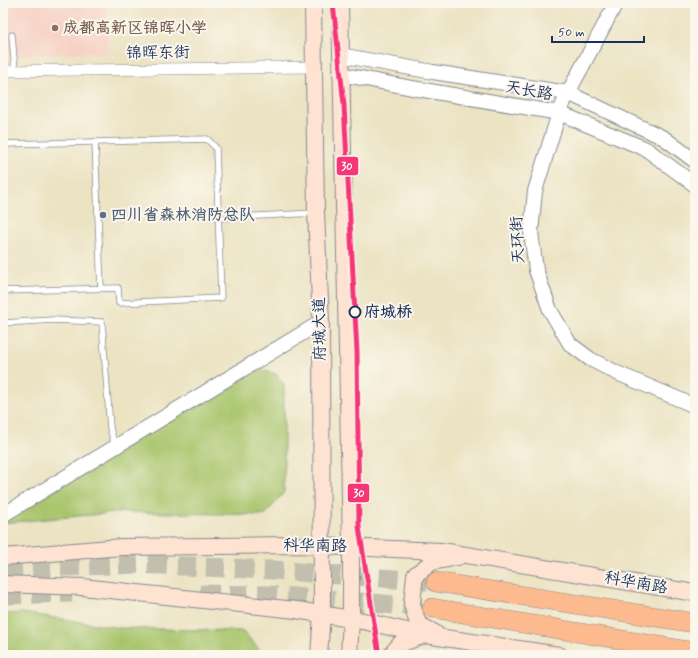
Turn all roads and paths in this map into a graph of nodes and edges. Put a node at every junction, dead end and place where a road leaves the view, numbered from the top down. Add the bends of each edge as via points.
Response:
1 (313, 3) edge
2 (340, 3) edge
3 (616, 3) edge
4 (12, 35) dead end
5 (340, 55) junction
6 (314, 67) junction
7 (3, 71) edge
8 (15, 71) junction
9 (340, 74) junction
10 (568, 93) junction
11 (559, 113) junction
12 (95, 142) junction
13 (3, 144) edge
14 (695, 161) edge
15 (695, 185) edge
16 (316, 213) junction
17 (219, 218) junction
18 (100, 288) junction
19 (3, 292) edge
20 (320, 322) junction
21 (3, 323) edge
22 (695, 406) edge
23 (115, 446) junction
24 (3, 515) edge
25 (321, 546) junction
26 (350, 547) junction
27 (469, 555) junction
28 (3, 557) edge
29 (436, 582) tunnel mouth
30 (3, 584) edge
31 (695, 593) edge
32 (432, 608) tunnel mouth
33 (322, 614) junction
34 (351, 619) junction
35 (695, 623) edge
36 (425, 635) junction
37 (446, 638) junction
38 (695, 652) edge
39 (319, 655) edge
40 (349, 655) edge
41 (391, 655) edge
42 (559, 655) edge

1 - 6 main road, 府城大道
2 - 5 main road, 府城大道
3 - 10 street, 天环街
4 - 8 lane
5 - 9 main road, 府城大道
5 - 10 street, 天长路
6 - 8 street, 锦晖东街
6 - 16 main road, 府城大道
7 - 8 street, 锦晖东街
9 - 11 street, 天长路
9 - 26 main road, 府城大道
10 - 11 street, 天环街
10 - 14 street, 天长路 via 664,138
11 - 15 street, 天长路 via 646,149
11 - 22 street, 天环街 via 535,191 531,232 536,270 550,310 570,344 590,359
12 - 13 lane
12 - 17 lane via 207,139 216,148
12 - 18 lane
16 - 17 lane
16 - 20 main road, 府城大道
17 - 18 lane via 221,298 119,303 118,288
18 - 19 lane
20 - 23 street
20 - 25 main road, 府城大道
21 - 23 lane via 53,320 102,322 110,428
23 - 24 street
25 - 26 main road, 科华南路
25 - 28 main road, 科华南路 via 122,547
25 - 33 main road, 府城大道
26 - 27 main road, 科华南路 via 442,551
26 - 34 main road, 府城大道
27 - 31 main road, 科华南路
27 - 37 main road via 432,562 415,575 412,604 418,624
29 - 35 highway, 科华南路
30 - 33 main road via 96,588
32 - 38 highway
33 - 34 main road
33 - 39 main road, 府城大道
34 - 36 main road
34 - 40 main road, 府城大道
36 - 37 main road
36 - 41 main road via 400,644
37 - 42 main road

